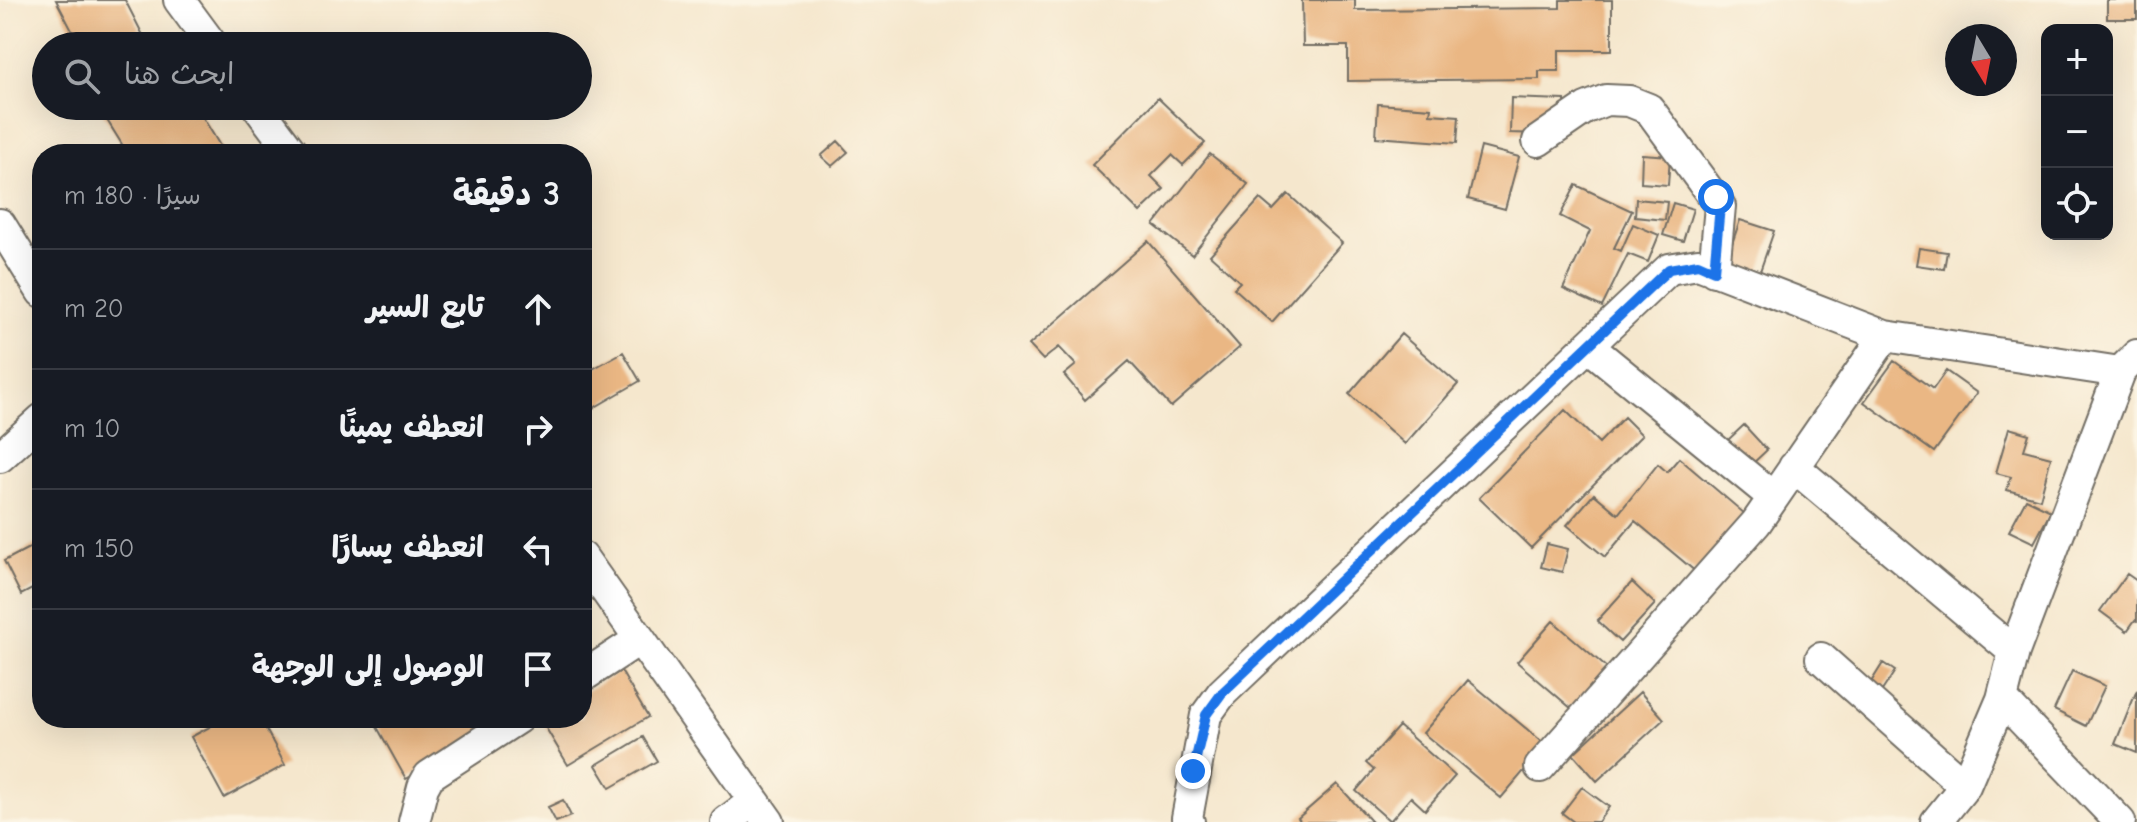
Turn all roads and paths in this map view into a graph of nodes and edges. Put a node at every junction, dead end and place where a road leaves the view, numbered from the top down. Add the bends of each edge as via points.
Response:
1 (179, 0) edge
2 (203, 32) edge
3 (268, 120) edge
4 (1538, 141) dead end
5 (286, 144) edge
6 (0, 224) edge
7 (1714, 271) junction
8 (32, 276) edge
9 (1885, 336) junction
10 (1588, 346) junction
11 (2129, 363) edge
12 (32, 428) edge
13 (0, 457) edge
14 (1794, 467) junction
15 (1773, 497) junction
16 (592, 571) edge
17 (640, 639) junction
18 (2014, 652) junction
19 (1821, 658) dead end
20 (592, 670) edge
21 (2002, 699) junction
22 (503, 728) edge
23 (1540, 767) dead end
24 (1965, 786) junction
25 (762, 812) edge
26 (414, 822) edge
27 (726, 822) edge
28 (1189, 822) edge
29 (1936, 822) edge
30 (2120, 822) edge

1 - 2 street
3 - 5 street
4 - 7 street via 1606,100 1649,109 1720,206
6 - 8 street
7 - 9 street
7 - 10 street via 1698,264 1669,269
9 - 11 street
9 - 14 street
10 - 15 street
10 - 28 street via 1222,693 1206,715 1193,771
11 - 18 street
12 - 13 street
14 - 15 street
14 - 18 street
15 - 23 street via 1756,523
16 - 17 street
17 - 20 street
17 - 25 street
18 - 21 street
19 - 24 street
21 - 24 street
21 - 30 street
22 - 26 street via 429,776
24 - 29 street
25 - 27 street

